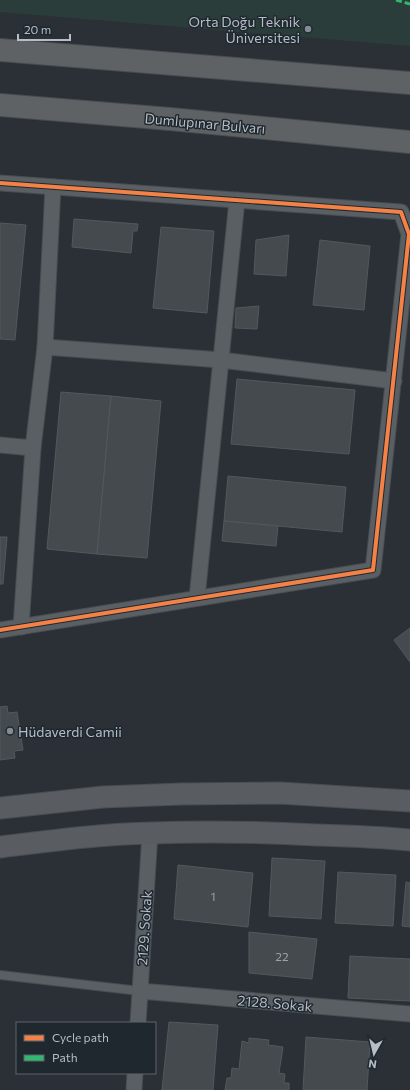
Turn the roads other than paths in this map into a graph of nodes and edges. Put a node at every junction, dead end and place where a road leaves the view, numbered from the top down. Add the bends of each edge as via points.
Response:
1 (0, 50) edge
2 (410, 83) edge
3 (0, 105) edge
4 (410, 142) edge
5 (0, 183) edge
6 (53, 187) junction
7 (237, 200) junction
8 (406, 219) edge
9 (45, 347) junction
10 (221, 360) junction
11 (394, 381) junction
12 (0, 445) edge
13 (34, 448) junction
14 (197, 598) junction
15 (21, 626) junction
16 (0, 630) edge
17 (410, 801) edge
18 (0, 808) edge
19 (150, 833) junction
20 (410, 840) edge
21 (0, 846) edge
22 (0, 975) edge
23 (140, 992) junction
24 (410, 1014) edge
25 (138, 1022) edge
26 (135, 1074) edge
27 (134, 1090) edge

1 - 2 highway
3 - 4 highway, Dumlupınar Bulvarı
5 - 6 street
6 - 7 street
6 - 9 street
7 - 8 street via 401,212
7 - 10 street
8 - 11 street via 409,234
9 - 10 street
9 - 13 street
10 - 11 street
10 - 14 street
11 - 14 street via 373,570
12 - 13 street
13 - 15 street
14 - 15 street
15 - 16 street
17 - 18 street via 280,793 181,794 103,797
19 - 20 street via 284,833
19 - 21 street
19 - 23 street, 2129. Sokak
22 - 23 lane
23 - 24 street, 2128. Sokak
23 - 25 street, 2129. Sokak
26 - 27 street

